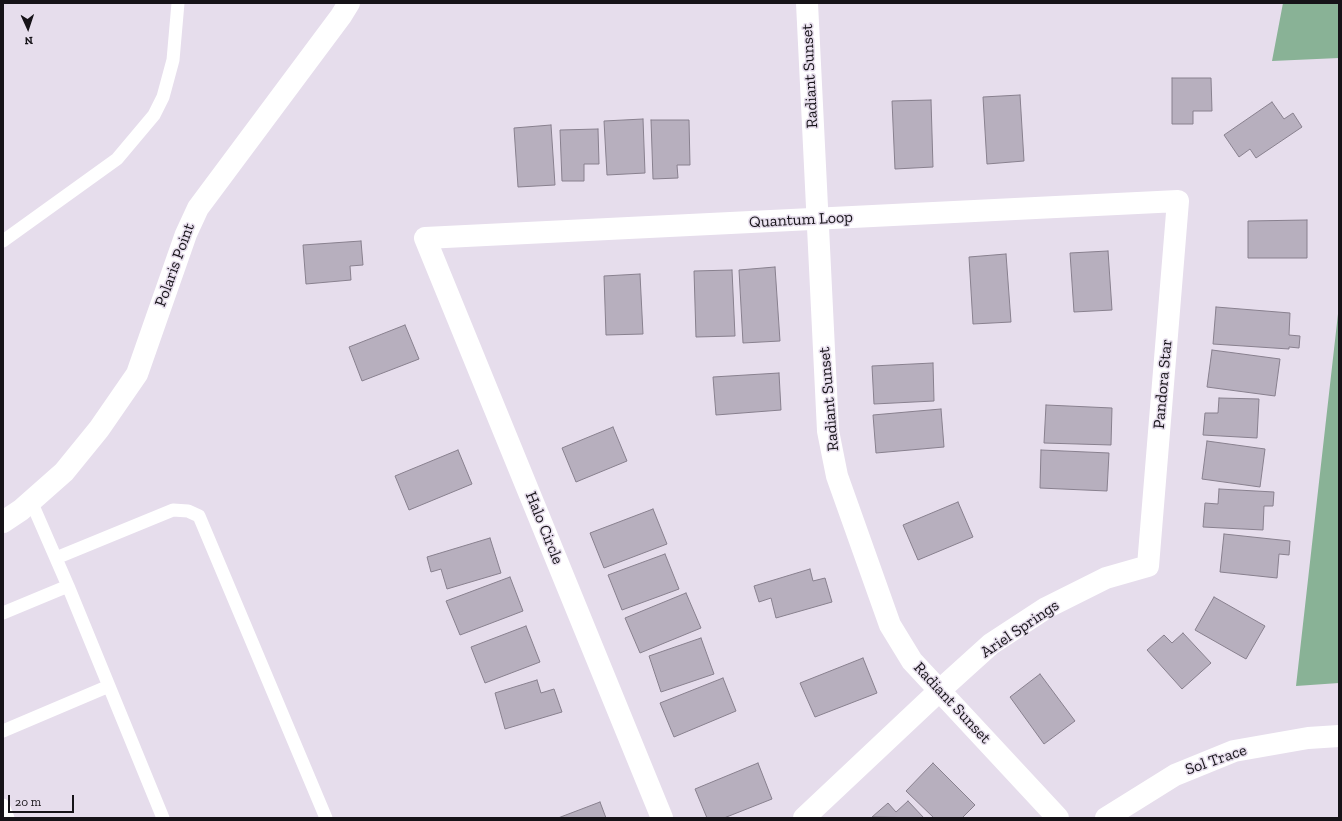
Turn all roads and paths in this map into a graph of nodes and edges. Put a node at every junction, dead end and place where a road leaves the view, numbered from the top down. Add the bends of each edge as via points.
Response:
1 (178, 3) edge
2 (348, 3) edge
3 (807, 3) edge
4 (1178, 201) joint
5 (816, 219) junction
6 (425, 238) joint
7 (3, 241) edge
8 (31, 501) junction
9 (3, 522) edge
10 (56, 558) junction
11 (1148, 566) joint
12 (68, 586) junction
13 (3, 613) edge
14 (109, 686) junction
15 (939, 690) junction
16 (3, 731) edge
17 (1339, 736) edge
18 (3, 805) edge
19 (8, 818) edge
20 (163, 818) edge
21 (326, 818) edge
22 (662, 818) edge
23 (804, 818) edge
24 (1058, 818) edge
25 (1106, 818) edge

1 - 7 lane via 173,60 163,97 154,115 117,159
2 - 8 street, Polaris Point via 341,16 198,208 186,234 137,374 99,429 64,472
3 - 5 street, Radiant Sunset
4 - 5 street, Quantum Loop
4 - 11 street, Pandora Star
5 - 6 street, Quantum Loop
5 - 15 street, Radiant Sunset via 828,431 837,476 890,625 912,661
6 - 22 street, Halo Circle
8 - 9 street, Polaris Point
8 - 10 lane
10 - 12 lane
10 - 21 lane via 173,510 188,511 199,516
11 - 15 street, Ariel Springs via 1106,578 1046,608 991,644
12 - 13 lane
12 - 14 lane
14 - 16 lane
14 - 20 lane
15 - 23 street, Ariel Springs
15 - 24 street, Radiant Sunset
17 - 25 street, Sol Trace via 1308,738 1234,751 1175,775
18 - 19 lane

